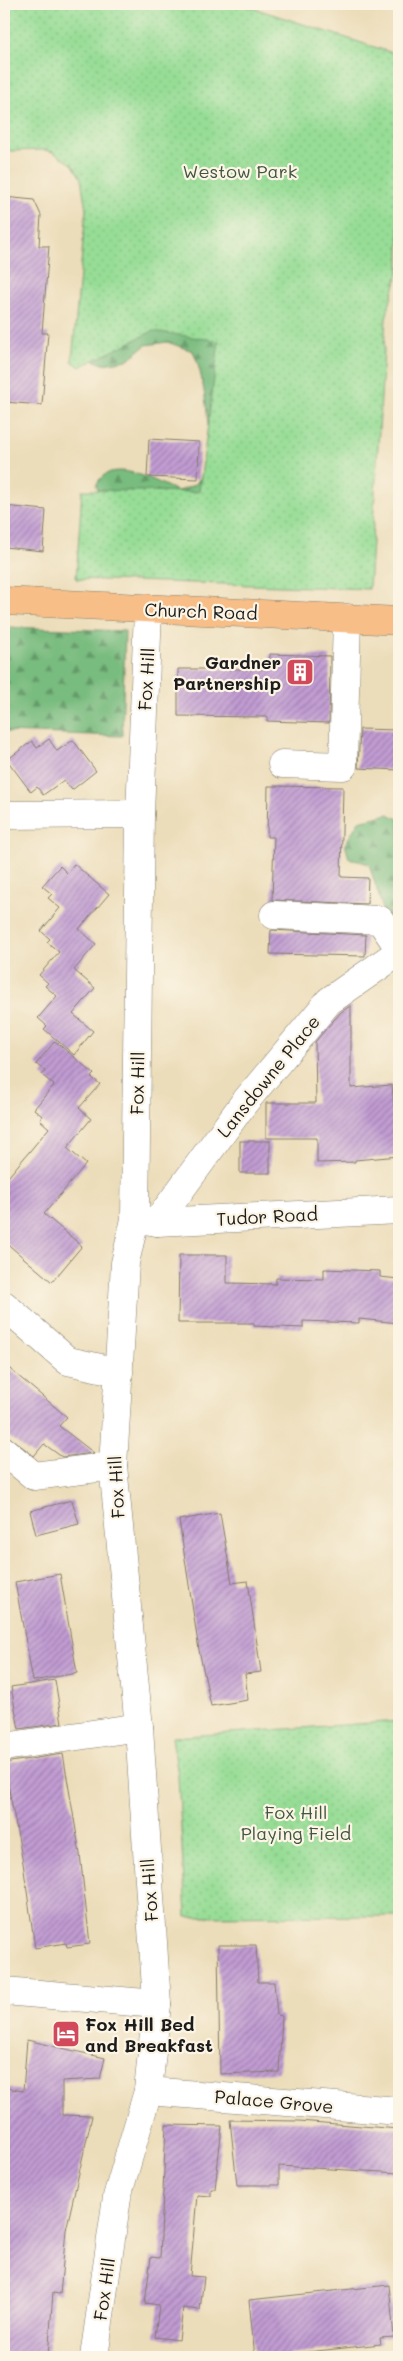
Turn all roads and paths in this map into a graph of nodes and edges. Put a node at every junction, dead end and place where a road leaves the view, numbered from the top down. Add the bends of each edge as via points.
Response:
1 (4, 601) edge
2 (148, 610) junction
3 (347, 618) junction
4 (399, 621) edge
5 (282, 764) dead end
6 (140, 814) junction
7 (4, 815) edge
8 (274, 915) dead end
9 (399, 950) edge
10 (399, 1210) edge
11 (146, 1220) junction
12 (4, 1305) edge
13 (119, 1372) junction
14 (4, 1451) edge
15 (113, 1466) junction
16 (139, 1727) junction
17 (4, 1747) edge
18 (4, 1991) edge
19 (157, 2004) junction
20 (148, 2091) junction
21 (399, 2111) edge
22 (94, 2357) edge

1 - 2 main road, Church Road
2 - 3 main road, Church Road
2 - 6 street, Fox Hill
3 - 4 main road, Church Road
3 - 5 street via 343,766
6 - 7 street
6 - 11 street, Fox Hill
8 - 9 street via 380,920
9 - 11 street, Lansdowne Place via 329,1001
10 - 11 street, Tudor Road
11 - 13 street, Fox Hill via 125,1263
12 - 13 street via 68,1361
13 - 15 street, Fox Hill
14 - 15 street via 34,1476
15 - 16 street, Fox Hill
16 - 17 street
16 - 19 street, Fox Hill
18 - 19 street
19 - 20 street, Fox Hill
20 - 21 street, Palace Grove
20 - 22 street, Fox Hill via 117,2197

